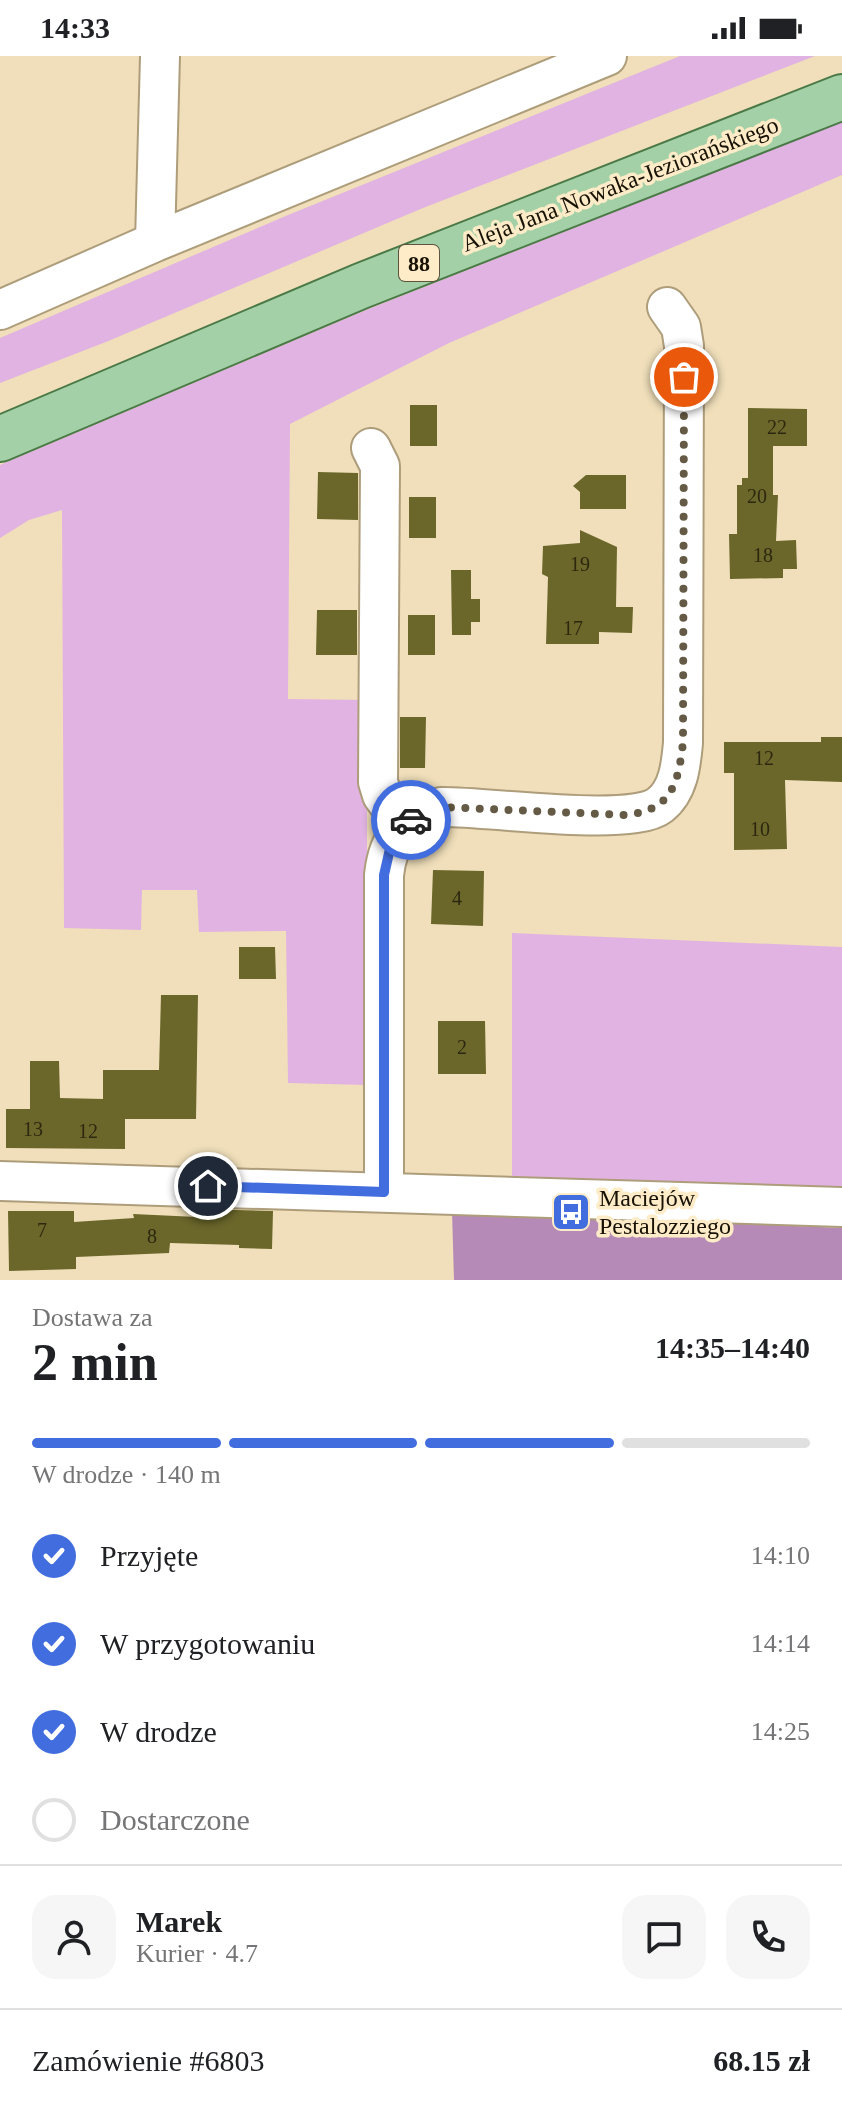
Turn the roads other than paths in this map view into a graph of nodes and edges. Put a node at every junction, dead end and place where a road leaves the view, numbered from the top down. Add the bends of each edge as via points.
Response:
1 (160, 56) edge
2 (607, 56) edge
3 (842, 67) edge
4 (842, 97) edge
5 (155, 242) junction
6 (667, 307) dead end
7 (0, 310) edge
8 (0, 409) edge
9 (0, 439) edge
10 (371, 448) dead end
11 (404, 825) junction
12 (0, 1181) edge
13 (384, 1192) junction
14 (842, 1207) edge

1 - 5 street
2 - 5 street
3 - 8 main road, Aleja Jana Nowaka-Jeziorańskiego / 88 via 358,258
4 - 9 main road, Aleja Jana Nowaka-Jeziorańskiego / 88 via 361,286
5 - 7 street
6 - 11 street via 681,327 684,346 683,743 669,795 644,813 441,807
10 - 11 street via 380,466 378,782
11 - 13 street via 392,840 384,875
12 - 13 street
13 - 14 street

